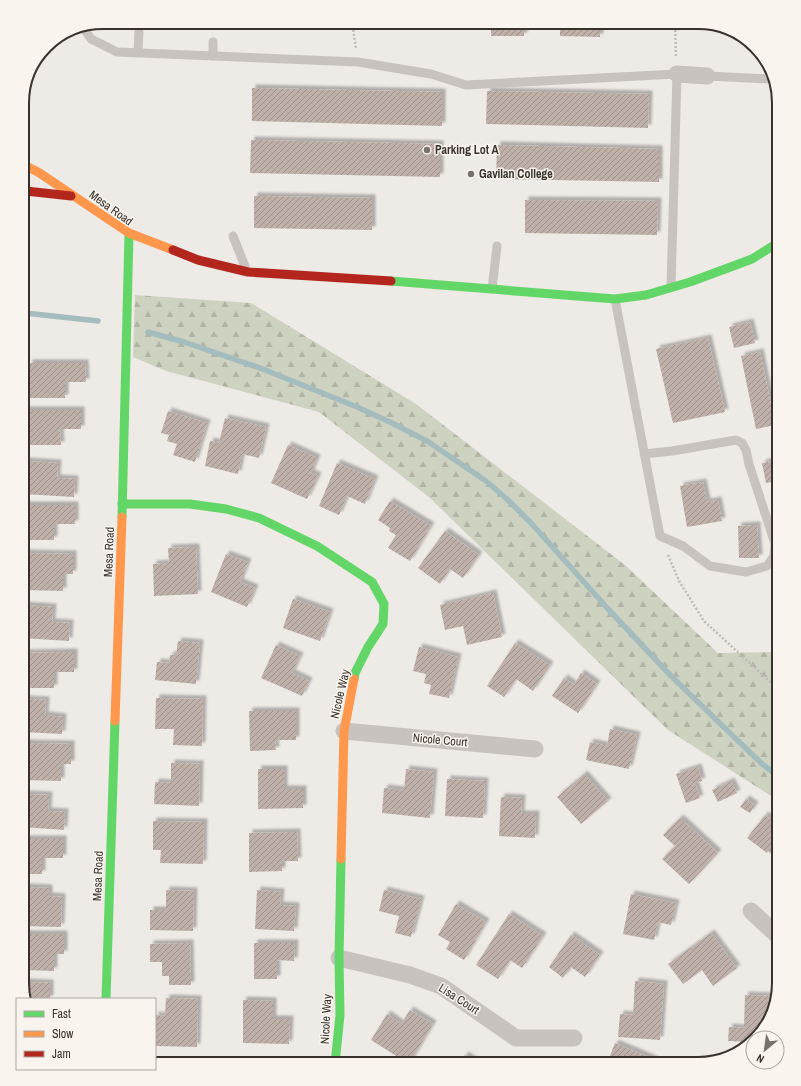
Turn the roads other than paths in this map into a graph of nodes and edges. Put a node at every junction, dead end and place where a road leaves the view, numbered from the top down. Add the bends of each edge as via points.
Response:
1 (85, 31) edge
2 (139, 31) dead end
3 (213, 42) dead end
4 (138, 53) junction
5 (213, 56) junction
6 (677, 74) junction
7 (707, 76) joint
8 (768, 79) edge
9 (29, 164) edge
10 (29, 191) edge
11 (75, 197) junction
12 (129, 233) junction
13 (233, 236) dead end
14 (497, 246) dead end
15 (772, 246) edge
16 (248, 272) junction
17 (671, 288) junction
18 (492, 289) junction
19 (615, 299) junction
20 (644, 454) junction
21 (122, 504) junction
22 (772, 535) edge
23 (772, 559) edge
24 (344, 731) junction
25 (535, 749) dead end
26 (750, 911) dead end
27 (772, 931) edge
28 (339, 958) junction
29 (106, 998) edge
30 (574, 1038) dead end
31 (336, 1057) edge

1 - 4 lane via 91,39 117,52
2 - 4 lane
3 - 5 lane
4 - 5 lane
5 - 6 lane via 358,62 431,74 466,85
6 - 7 street
6 - 17 lane
7 - 8 lane
9 - 11 street, Mesa Road
10 - 11 street
11 - 12 street, Mesa Road
12 - 16 street via 198,260
12 - 21 street, Mesa Road
13 - 16 lane
14 - 18 lane
15 - 17 street via 752,259
16 - 18 street
17 - 19 street via 646,295
18 - 19 street
19 - 20 lane
20 - 22 lane via 736,440 742,443
20 - 23 lane via 660,536 683,546 710,566 746,572 767,566
21 - 24 street, Nicole Way via 190,504 226,509 259,518 317,546 372,582 384,604 382,624 355,673
21 - 29 street, Mesa Road
24 - 25 street, Nicole Court
24 - 28 street, Nicole Way
26 - 27 street
28 - 30 street, Lisa Court via 410,975 441,986 516,1038
28 - 31 street, Nicole Way via 340,1015

